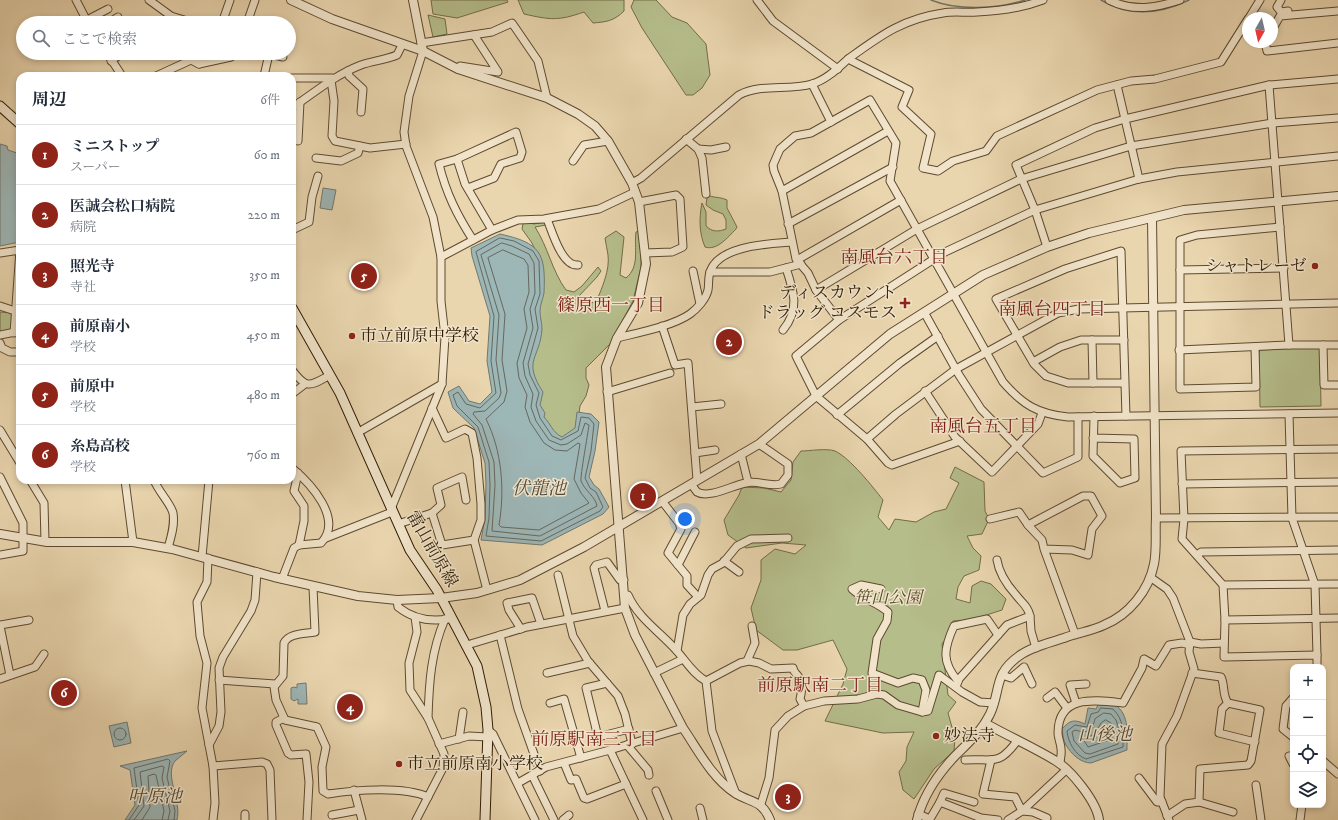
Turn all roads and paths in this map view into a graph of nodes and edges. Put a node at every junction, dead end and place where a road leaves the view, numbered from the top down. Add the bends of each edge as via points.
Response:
1 (76, 0) edge
2 (150, 0) edge
3 (230, 0) edge
4 (255, 0) edge
5 (291, 0) edge
6 (413, 0) edge
7 (757, 0) edge
8 (1043, 0) edge
9 (1109, 0) edge
10 (1180, 0) edge
11 (1260, 0) edge
12 (1281, 0) edge
13 (108, 9) dead end
14 (1338, 10) edge
15 (1252, 12) edge
16 (83, 16) edge
17 (96, 16) edge
18 (171, 16) edge
19 (224, 16) edge
20 (249, 16) edge
21 (1278, 20) edge
22 (1242, 29) edge
23 (474, 35) junction
24 (1338, 43) edge
25 (402, 45) junction
26 (422, 47) junction
27 (1266, 48) edge
28 (848, 59) junction
29 (191, 60) edge
30 (191, 60) edge
31 (199, 60) edge
32 (217, 60) edge
33 (266, 60) edge
34 (111, 61) edge
35 (199, 64) junction
36 (458, 69) junction
37 (838, 69) junction
38 (348, 71) junction
39 (119, 72) edge
40 (165, 72) edge
41 (265, 72) edge
42 (296, 78) edge
43 (333, 79) junction
44 (1338, 79) edge
45 (812, 84) junction
46 (1117, 84) junction
47 (1270, 85) junction
48 (547, 98) junction
49 (302, 101) junction
50 (296, 105) edge
51 (0, 107) edge
52 (361, 112) dead end
53 (1338, 118) edge
54 (1125, 119) junction
55 (16, 121) edge
56 (831, 122) junction
57 (1273, 123) junction
58 (888, 131) junction
59 (300, 138) dead end
60 (686, 140) junction
61 (608, 141) junction
62 (406, 144) junction
63 (360, 146) junction
64 (1131, 146) junction
65 (726, 147) dead end
66 (698, 148) junction
67 (1338, 156) edge
68 (316, 158) dead end
69 (457, 159) junction
70 (573, 161) dead end
71 (1276, 161) junction
72 (893, 167) junction
73 (318, 176) dead end
74 (1021, 179) junction
75 (1139, 179) junction
76 (632, 183) junction
77 (468, 188) junction
78 (782, 191) junction
79 (635, 192) junction
80 (706, 194) dead end
81 (1338, 196) edge
82 (901, 200) junction
83 (1278, 201) junction
84 (639, 202) junction
85 (1034, 210) junction
86 (1152, 218) junction
87 (547, 219) junction
88 (788, 224) junction
89 (1280, 227) junction
90 (296, 228) edge
91 (917, 229) junction
92 (492, 230) junction
93 (472, 240) junction
94 (792, 242) junction
95 (1047, 247) junction
96 (16, 251) edge
97 (0, 253) edge
98 (645, 253) junction
99 (441, 257) junction
100 (933, 259) junction
101 (799, 262) junction
102 (578, 265) dead end
103 (786, 268) junction
104 (1284, 268) junction
105 (1180, 270) junction
106 (693, 271) dead end
107 (710, 272) junction
108 (816, 290) junction
109 (952, 293) junction
110 (16, 299) edge
111 (1338, 303) edge
112 (700, 304) junction
113 (1287, 304) junction
114 (0, 306) edge
115 (1154, 306) junction
116 (1180, 307) junction
117 (1123, 308) junction
118 (15, 311) junction
119 (924, 312) junction
120 (296, 316) edge
121 (839, 320) junction
122 (16, 322) edge
123 (662, 326) junction
124 (783, 330) dead end
125 (16, 332) edge
126 (0, 335) edge
127 (1016, 335) junction
128 (938, 336) junction
129 (617, 338) junction
130 (1092, 340) junction
131 (1124, 340) junction
132 (0, 343) edge
133 (1289, 345) junction
134 (1323, 345) junction
135 (1338, 345) edge
136 (1255, 347) junction
137 (1179, 350) junction
138 (16, 352) edge
139 (987, 352) junction
140 (1033, 362) junction
141 (956, 369) junction
142 (670, 373) dead end
143 (296, 374) edge
144 (330, 375) junction
145 (1093, 383) junction
146 (1125, 383) junction
147 (306, 384) junction
148 (442, 384) junction
149 (1338, 385) edge
150 (296, 391) edge
151 (925, 391) junction
152 (607, 392) junction
153 (816, 396) junction
154 (721, 404) dead end
155 (692, 407) junction
156 (432, 408) junction
157 (1042, 413) junction
158 (1338, 413) edge
159 (1289, 414) junction
160 (838, 415) junction
161 (1094, 416) junction
162 (1126, 416) junction
163 (1078, 417) junction
164 (1154, 417) junction
165 (0, 430) edge
166 (357, 433) junction
167 (1093, 438) junction
168 (867, 439) junction
169 (960, 441) junction
170 (759, 444) junction
171 (1017, 447) junction
172 (1338, 449) edge
173 (714, 450) dead end
174 (1290, 450) junction
175 (695, 453) junction
176 (741, 454) junction
177 (16, 456) edge
178 (296, 471) edge
179 (0, 477) edge
180 (694, 482) junction
181 (748, 482) junction
182 (1338, 482) edge
183 (1291, 483) junction
184 (32, 484) edge
185 (126, 484) edge
186 (156, 484) edge
187 (209, 484) edge
188 (294, 484) edge
189 (1182, 484) junction
190 (466, 500) dead end
191 (662, 501) junction
192 (392, 510) junction
193 (432, 513) junction
194 (1338, 517) edge
195 (1156, 518) junction
196 (1292, 518) junction
197 (990, 519) dead end
198 (1184, 519) junction
199 (398, 524) junction
200 (1028, 524) junction
201 (619, 527) junction
202 (695, 532) dead end
203 (0, 534) edge
204 (24, 538) junction
205 (326, 538) junction
206 (788, 538) dead end
207 (474, 540) junction
208 (45, 541) junction
209 (133, 542) junction
210 (299, 545) junction
211 (168, 548) junction
212 (1044, 549) junction
213 (1338, 550) edge
214 (1302, 551) junction
215 (0, 555) edge
216 (1197, 555) junction
217 (205, 558) junction
218 (996, 560) dead end
219 (724, 561) junction
220 (678, 565) junction
221 (258, 572) junction
222 (739, 572) dead end
223 (558, 575) dead end
224 (1150, 577) junction
225 (282, 579) junction
226 (624, 580) junction
227 (1338, 584) edge
228 (1314, 585) junction
229 (1223, 586) junction
230 (313, 587) junction
231 (487, 590) junction
232 (881, 590) dead end
233 (624, 595) junction
234 (441, 598) junction
235 (698, 598) junction
236 (397, 600) junction
237 (625, 608) junction
238 (605, 611) junction
239 (1030, 616) junction
240 (415, 617) junction
241 (568, 618) junction
242 (1314, 618) junction
243 (1338, 618) edge
244 (449, 619) junction
245 (30, 620) dead end
246 (1225, 620) junction
247 (541, 624) junction
248 (0, 626) edge
249 (752, 626) dead end
250 (521, 629) junction
251 (1075, 634) junction
252 (500, 635) junction
253 (998, 636) junction
254 (1224, 643) junction
255 (1190, 644) junction
256 (467, 645) junction
257 (1036, 648) junction
258 (677, 651) junction
259 (44, 654) dead end
260 (1317, 655) junction
261 (683, 659) junction
262 (747, 661) junction
263 (590, 663) junction
264 (1317, 664) edge
265 (547, 673) dead end
266 (654, 673) junction
267 (1192, 673) junction
268 (10, 675) junction
269 (1002, 675) junction
270 (0, 679) edge
271 (219, 680) junction
272 (706, 682) junction
273 (607, 683) junction
274 (275, 684) junction
275 (957, 684) junction
276 (1032, 684) dead end
277 (1086, 684) dead end
278 (1047, 698) dead end
279 (1291, 700) edge
280 (550, 703) dead end
281 (994, 703) junction
282 (1076, 703) junction
283 (1228, 703) junction
284 (804, 706) junction
285 (1067, 708) junction
286 (463, 712) dead end
287 (922, 712) junction
288 (284, 718) junction
289 (428, 718) junction
290 (985, 723) junction
291 (683, 728) junction
292 (628, 729) junction
293 (488, 733) junction
294 (1292, 736) edge
295 (459, 739) junction
296 (1017, 741) junction
297 (1254, 742) junction
298 (439, 744) junction
299 (629, 744) junction
300 (209, 745) junction
301 (610, 750) junction
302 (581, 758) junction
303 (965, 760) dead end
304 (991, 760) junction
305 (564, 763) junction
306 (1326, 764) edge
307 (213, 766) junction
308 (1063, 767) junction
309 (540, 771) junction
310 (1338, 774) edge
311 (532, 775) junction
312 (649, 775) dead end
313 (1139, 778) dead end
314 (518, 783) junction
315 (626, 784) junction
316 (1256, 785) dead end
317 (354, 790) junction
318 (656, 791) dead end
319 (736, 794) junction
320 (428, 797) junction
321 (940, 802) junction
322 (974, 802) dead end
323 (1162, 802) junction
324 (1199, 802) junction
325 (761, 804) junction
326 (700, 808) dead end
327 (1302, 808) edge
328 (359, 810) junction
329 (1022, 811) junction
330 (1233, 812) dead end
331 (332, 815) dead end
332 (568, 815) dead end
333 (917, 817) edge
334 (1047, 818) dead end
335 (1168, 818) edge
336 (213, 820) edge
337 (272, 820) edge
338 (307, 820) edge
339 (362, 820) edge
340 (416, 820) edge
341 (485, 820) edge
342 (535, 820) edge
343 (554, 820) edge
344 (563, 820) edge
345 (643, 820) edge
346 (668, 820) edge
347 (703, 820) edge
348 (770, 820) edge
349 (998, 820) edge
350 (1008, 820) edge
351 (1099, 820) edge
352 (1261, 820) edge
353 (1300, 820) edge

1 - 16 street
2 - 18 street
3 - 19 street
4 - 20 street
5 - 25 street via 332,19
6 - 26 street
7 - 37 street via 773,21
8 - 28 street via 1005,10 945,12 910,20 891,29
9 - 10 street via 1143,8 1163,6
11 - 15 street
12 - 14 street via 1277,7 1281,12
13 - 17 street
14 - 21 street via 1280,16
22 - 46 street via 1221,62 1155,79
23 - 26 street
23 - 36 street via 498,72 460,66
23 - 48 street via 492,32 512,23 538,61
24 - 27 street via 1267,51
25 - 26 street
25 - 38 street via 397,55
26 - 36 street
26 - 62 street via 405,116
28 - 37 street
28 - 46 street via 909,90 902,107 931,134 923,168 938,171 953,161 986,151 997,136 1097,90
29 - 35 street
30 - 40 street
31 - 35 street
32 - 35 street
33 - 41 street
34 - 39 street
36 - 48 street
37 - 45 street via 823,80
38 - 43 street
38 - 52 street via 349,76 363,89
42 - 43 street
43 - 49 street
43 - 63 street via 332,136 335,141
44 - 47 street
45 - 56 street
45 - 60 street via 747,91
46 - 54 street
47 - 54 street
47 - 57 street
48 - 61 street via 578,114 595,126
49 - 50 street
49 - 59 street
51 - 55 main road
53 - 57 street
54 - 64 street
54 - 74 street via 1095,128 1016,165
56 - 58 street via 870,100
56 - 78 street via 811,133 795,136 780,149 773,165
57 - 64 street
57 - 71 street
58 - 72 street via 896,143
58 - 78 street
60 - 66 street
60 - 76 street
61 - 70 street via 584,145
61 - 76 street
62 - 63 street via 370,148
62 - 99 street via 433,217
63 - 68 street via 358,153 341,161
64 - 74 street
64 - 75 street
65 - 66 street via 711,150
66 - 80 street via 703,164
67 - 71 street
69 - 77 street
69 - 77 street via 516,132 522,152 520,158 501,164 494,178
69 - 93 street via 439,164 445,188
71 - 75 street
71 - 83 street
72 - 82 street via 890,180
72 - 88 street
73 - 90 street via 312,197 310,222
74 - 85 street
74 - 91 street
75 - 85 street
76 - 79 street
77 - 92 street
78 - 88 street
79 - 84 street
79 - 87 street via 599,209
81 - 83 street
82 - 91 street
82 - 101 street
83 - 86 street via 1184,210
83 - 89 street
84 - 98 street
84 - 98 street via 676,196 680,199 684,247 672,252
85 - 95 street
85 - 100 street
86 - 95 street via 1089,233
86 - 115 street
87 - 92 street via 518,220
87 - 102 street via 562,254 568,262
88 - 94 street
89 - 104 street
89 - 105 street via 1197,235 1180,240
91 - 100 street
91 - 108 street
92 - 93 street
93 - 99 street
94 - 101 street
94 - 107 street via 757,245 731,252 716,263
95 - 109 street via 983,275
96 - 97 street
98 - 129 street via 646,264 641,294
99 - 148 street via 441,301 445,338
100 - 109 street
100 - 121 street
101 - 103 street
101 - 108 street
103 - 107 street via 770,272
103 - 124 street via 794,303 790,320
104 - 105 street
104 - 113 street
105 - 116 street
106 - 112 street
107 - 112 street via 708,292
108 - 121 street
109 - 119 street
109 - 139 street
110 - 118 street
111 - 113 street
112 - 123 street via 689,315
113 - 116 street
113 - 133 street
114 - 118 street
115 - 116 street
115 - 117 street
115 - 164 street
116 - 137 street
117 - 127 street via 1079,309 1058,313
117 - 127 street via 1121,251 1065,269 996,299
117 - 131 street
118 - 122 street
119 - 128 street
119 - 153 street via 890,334
120 - 144 main road, 雷山前原線
121 - 153 street via 796,356
123 - 129 street
123 - 155 street via 675,365 688,363
125 - 126 street
127 - 139 street
127 - 140 street
128 - 141 street
128 - 160 street via 900,363
129 - 152 street via 606,366
130 - 131 street
130 - 140 street via 1081,340 1060,347
130 - 145 street
131 - 146 street
132 - 138 street via 2,348
133 - 134 street
133 - 136 street
134 - 135 street
134 - 149 street via 1324,385
136 - 137 street
136 - 137 street via 1256,387 1180,389
139 - 141 street
139 - 157 street via 1012,393
140 - 145 street via 1046,376 1068,383
141 - 151 street
141 - 171 street via 981,409
142 - 152 street
143 - 147 street
144 - 147 street via 313,385
144 - 166 main road, 雷山前原線
145 - 146 street
146 - 162 street
147 - 150 street
148 - 156 street
148 - 166 street
151 - 168 street
151 - 169 street via 943,421
152 - 201 street
153 - 160 street
153 - 170 street
154 - 155 street
155 - 175 street
156 - 192 street
156 - 207 street via 446,438 465,429 472,433 481,504 480,520
157 - 163 street
157 - 171 street via 1038,424
158 - 159 street
159 - 164 street
159 - 174 street
160 - 168 street
161 - 162 street
161 - 163 street
161 - 167 street
162 - 164 street
163 - 171 street via 1078,457 1043,473
164 - 195 street
165 - 177 street
166 - 192 main road, 雷山前原線
167 - 167 street via 1134,439 1135,478 1120,483 1093,456
168 - 169 street via 892,465
169 - 171 street via 992,472
170 - 176 street
170 - 181 street via 788,464 788,475 785,481 778,485
172 - 174 street
173 - 175 street
174 - 183 street
174 - 189 street via 1181,451
175 - 180 street
176 - 180 street
176 - 181 street
178 - 205 street via 320,496 327,518
179 - 204 street via 23,522
180 - 181 street via 697,492 705,495
180 - 191 street
182 - 183 street
183 - 189 street
183 - 196 street
184 - 208 street via 44,503
185 - 209 street
186 - 211 street via 173,512 173,528
187 - 217 street
188 - 210 street via 294,491 304,506
189 - 198 street
190 - 193 street via 462,477 437,488 441,505
191 - 201 street
191 - 220 street via 681,529 668,553
192 - 199 main road, 雷山前原線
192 - 205 street
193 - 199 street
193 - 207 street via 442,545
194 - 196 street
195 - 198 street
195 - 224 street via 1154,563
196 - 198 street
196 - 214 street
197 - 200 street via 1019,512
198 - 216 street via 1182,539
199 - 234 main road, 雷山前原線 via 410,550
200 - 212 street via 1042,540
200 - 212 street via 1083,496 1091,496 1102,516 1092,528 1088,555 1072,550
201 - 226 street
201 - 231 street via 520,580
202 - 220 street
203 - 204 street
204 - 208 street
204 - 215 street via 23,551
205 - 210 street via 322,543
206 - 219 street via 751,539 737,546
207 - 231 street
208 - 209 street
209 - 211 street
210 - 225 street via 294,548
211 - 217 street
212 - 251 street
213 - 214 street
214 - 216 street via 1201,552
214 - 228 street
216 - 229 street
217 - 221 street
217 - 300 street via 207,582 197,602 200,636 207,663 202,708
218 - 239 street via 998,569 1016,595 1029,608
219 - 222 street
219 - 235 street via 712,569
220 - 235 street via 688,576 687,585
221 - 225 street
221 - 271 street via 255,600 223,658 219,668
223 - 241 street
224 - 251 street via 1137,600 1125,613 1105,625
224 - 255 street via 1170,594
225 - 230 street
226 - 233 street
226 - 238 street via 620,580 608,562 594,568
227 - 228 street
228 - 229 street
228 - 242 street
229 - 246 street
230 - 236 street via 358,596
230 - 274 street via 315,632 294,635 286,639 283,676
231 - 234 street
232 - 287 street via 861,585 852,589 888,612 887,621 877,639 872,673 898,683 914,678 922,680 926,690
233 - 237 street
233 - 258 street via 628,595 639,613
234 - 236 street
234 - 244 main road, 雷山前原線
235 - 258 street via 690,604 683,615
236 - 240 street via 398,607
237 - 238 street
237 - 266 street via 629,624
238 - 241 street
239 - 253 street via 1008,625
239 - 257 street
240 - 244 street
240 - 289 street via 417,632 409,662 410,690
241 - 247 street
241 - 263 street via 573,636
242 - 243 street
242 - 246 street
242 - 260 street
244 - 256 main road, 雷山前原線
244 - 289 street via 437,637 431,666
245 - 248 street
246 - 254 street
247 - 250 street
247 - 250 street via 532,598 508,603 509,610
248 - 268 street
249 - 262 street via 755,643
250 - 252 street
251 - 257 street
252 - 256 street
252 - 309 street via 518,708
253 - 275 street
253 - 275 street via 987,619 954,626 947,641 946,653 948,669
254 - 255 street
254 - 260 street via 1224,657
255 - 267 street via 1189,652 1194,669
255 - 282 street via 1169,644 1156,666 1144,659 1142,668 1123,703
256 - 293 main road, 雷山前原線 via 477,666 486,707
257 - 269 street via 1020,655 1010,663
258 - 261 street
259 - 268 street via 35,667
260 - 264 street
261 - 266 street
261 - 272 street
262 - 272 street
262 - 284 street via 771,669 793,668 803,690 800,700
263 - 265 street
263 - 273 street
266 - 291 street
267 - 283 street via 1220,677
267 - 323 street via 1177,716 1162,744
268 - 270 street
269 - 276 street via 1010,678 1024,667
269 - 281 street via 997,684
271 - 274 street
271 - 300 street via 219,726
272 - 319 street via 712,731
273 - 292 street via 618,696
273 - 292 street via 586,688 598,737
274 - 288 street via 276,700
275 - 281 street via 980,702
275 - 287 street via 939,676 928,711
277 - 282 street via 1070,685
278 - 285 street via 1055,692
279 - 294 street via 1286,706 1283,730
280 - 302 street via 564,699
281 - 290 street
282 - 285 street
283 - 297 street via 1260,710
283 - 297 street via 1222,709 1219,733
284 - 287 street via 824,701 858,700 877,694 884,695 898,705
284 - 325 street via 788,716 775,730 770,772
285 - 308 street via 1058,733
286 - 295 street
288 - 317 street via 288,722 317,727 326,747 322,767 323,791 328,794
288 - 338 street via 276,722 276,725 288,753 306,754 309,782
289 - 298 street
290 - 296 street
290 - 333 street via 938,776
291 - 299 street
291 - 319 street via 718,776
292 - 299 street
293 - 295 street
293 - 314 street via 493,734
293 - 341 main road, 雷山前原線
295 - 298 street
296 - 304 street via 1006,755
296 - 308 street
297 - 324 street via 1251,762 1248,765 1200,769
298 - 320 street via 445,761
299 - 301 street
299 - 312 street
300 - 307 street
301 - 302 street
301 - 315 street
302 - 305 street
303 - 304 street
304 - 329 street via 983,794 1015,797
305 - 309 street
305 - 315 street via 571,780 576,779 584,798
306 - 310 street
307 - 336 street
307 - 337 street via 262,762 267,764 270,770
308 - 329 street
308 - 351 street via 1086,791
309 - 311 street
311 - 314 street
311 - 343 street
313 - 323 street via 1157,802
314 - 342 street
315 - 345 street
316 - 352 street
317 - 320 street via 402,792
317 - 328 street
318 - 346 street
319 - 325 street
320 - 340 street
321 - 322 street via 944,793
321 - 333 street via 930,819
321 - 349 street via 981,818
323 - 335 street
324 - 330 street
324 - 335 street via 1185,804
325 - 348 street
326 - 347 street
327 - 353 street
328 - 331 street
328 - 339 street
329 - 334 street via 1033,812
329 - 350 street
332 - 344 street

